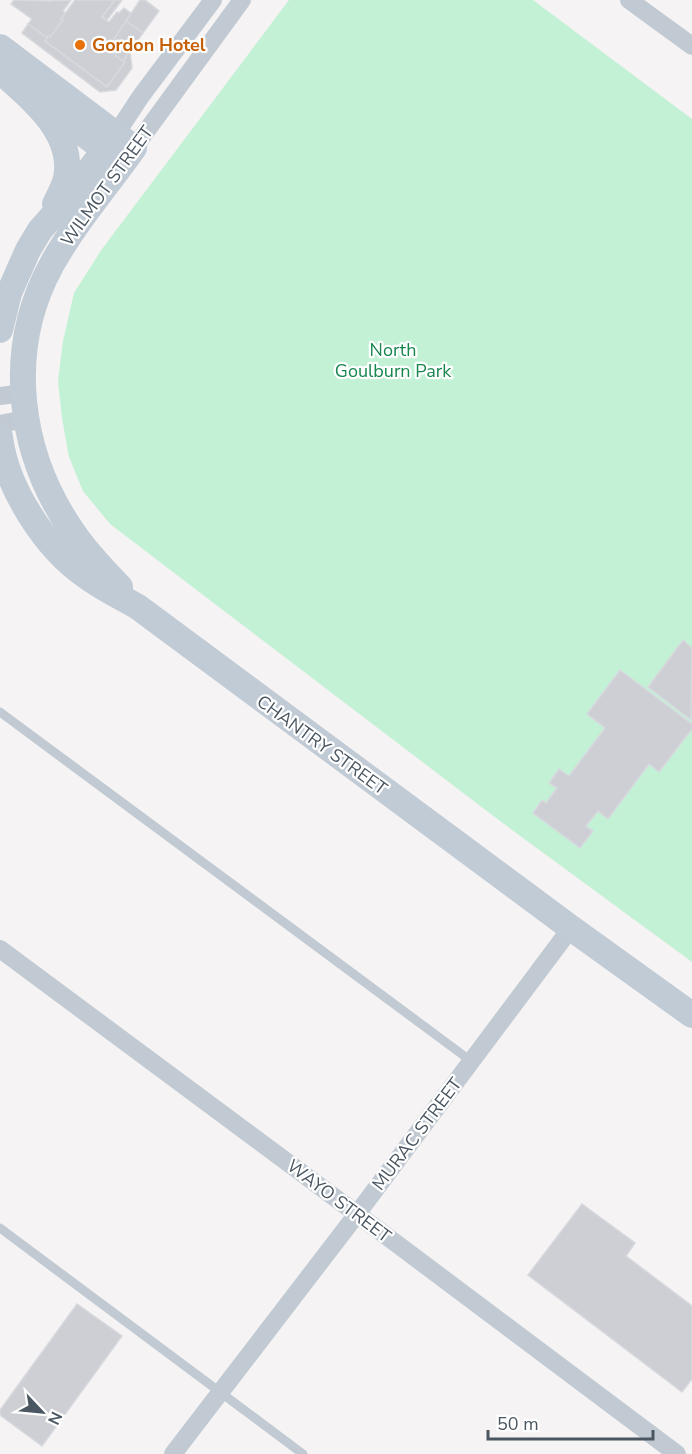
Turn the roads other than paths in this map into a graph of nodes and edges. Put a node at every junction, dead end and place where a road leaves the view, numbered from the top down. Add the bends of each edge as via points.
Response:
1 (213, 0) edge
2 (242, 0) edge
3 (629, 0) edge
4 (692, 46) edge
5 (0, 47) edge
6 (0, 71) edge
7 (120, 150) junction
8 (40, 230) junction
9 (5, 290) edge
10 (0, 330) edge
11 (11, 395) edge
12 (26, 419) junction
13 (0, 424) edge
14 (0, 437) edge
15 (138, 607) junction
16 (0, 712) edge
17 (571, 928) junction
18 (0, 949) edge
19 (692, 1015) edge
20 (471, 1061) junction
21 (357, 1214) junction
22 (0, 1228) edge
23 (221, 1392) junction
24 (174, 1454) edge
25 (303, 1454) edge
26 (677, 1454) edge

1 - 7 street, WILMOT STREET via 141,96
2 - 7 street, WILMOT STREET
3 - 4 street
5 - 7 main road
6 - 7 main road
6 - 8 main road via 50,121 66,151 66,180
7 - 8 main road, WILMOT STREET
7 - 11 main road, WILMOT STREET via 43,282
8 - 9 main road, WILMOT STREET
9 - 10 main road, WILMOT STREET
11 - 12 main road, WILMOT STREET
12 - 13 street
12 - 15 main road, WILMOT STREET via 42,476 64,519 89,554
14 - 15 main road, CHANTRY STREET via 13,483 43,532 86,576
15 - 17 main road, CHANTRY STREET
16 - 20 lane
17 - 19 main road, CHANTRY STREET
17 - 20 street, MURAC STREET
18 - 21 street, WAYO STREET
20 - 21 street, MURAC STREET
21 - 23 street, MURAC STREET
21 - 26 street, WAYO STREET
22 - 23 lane
23 - 24 street, MURAC STREET
23 - 25 lane

